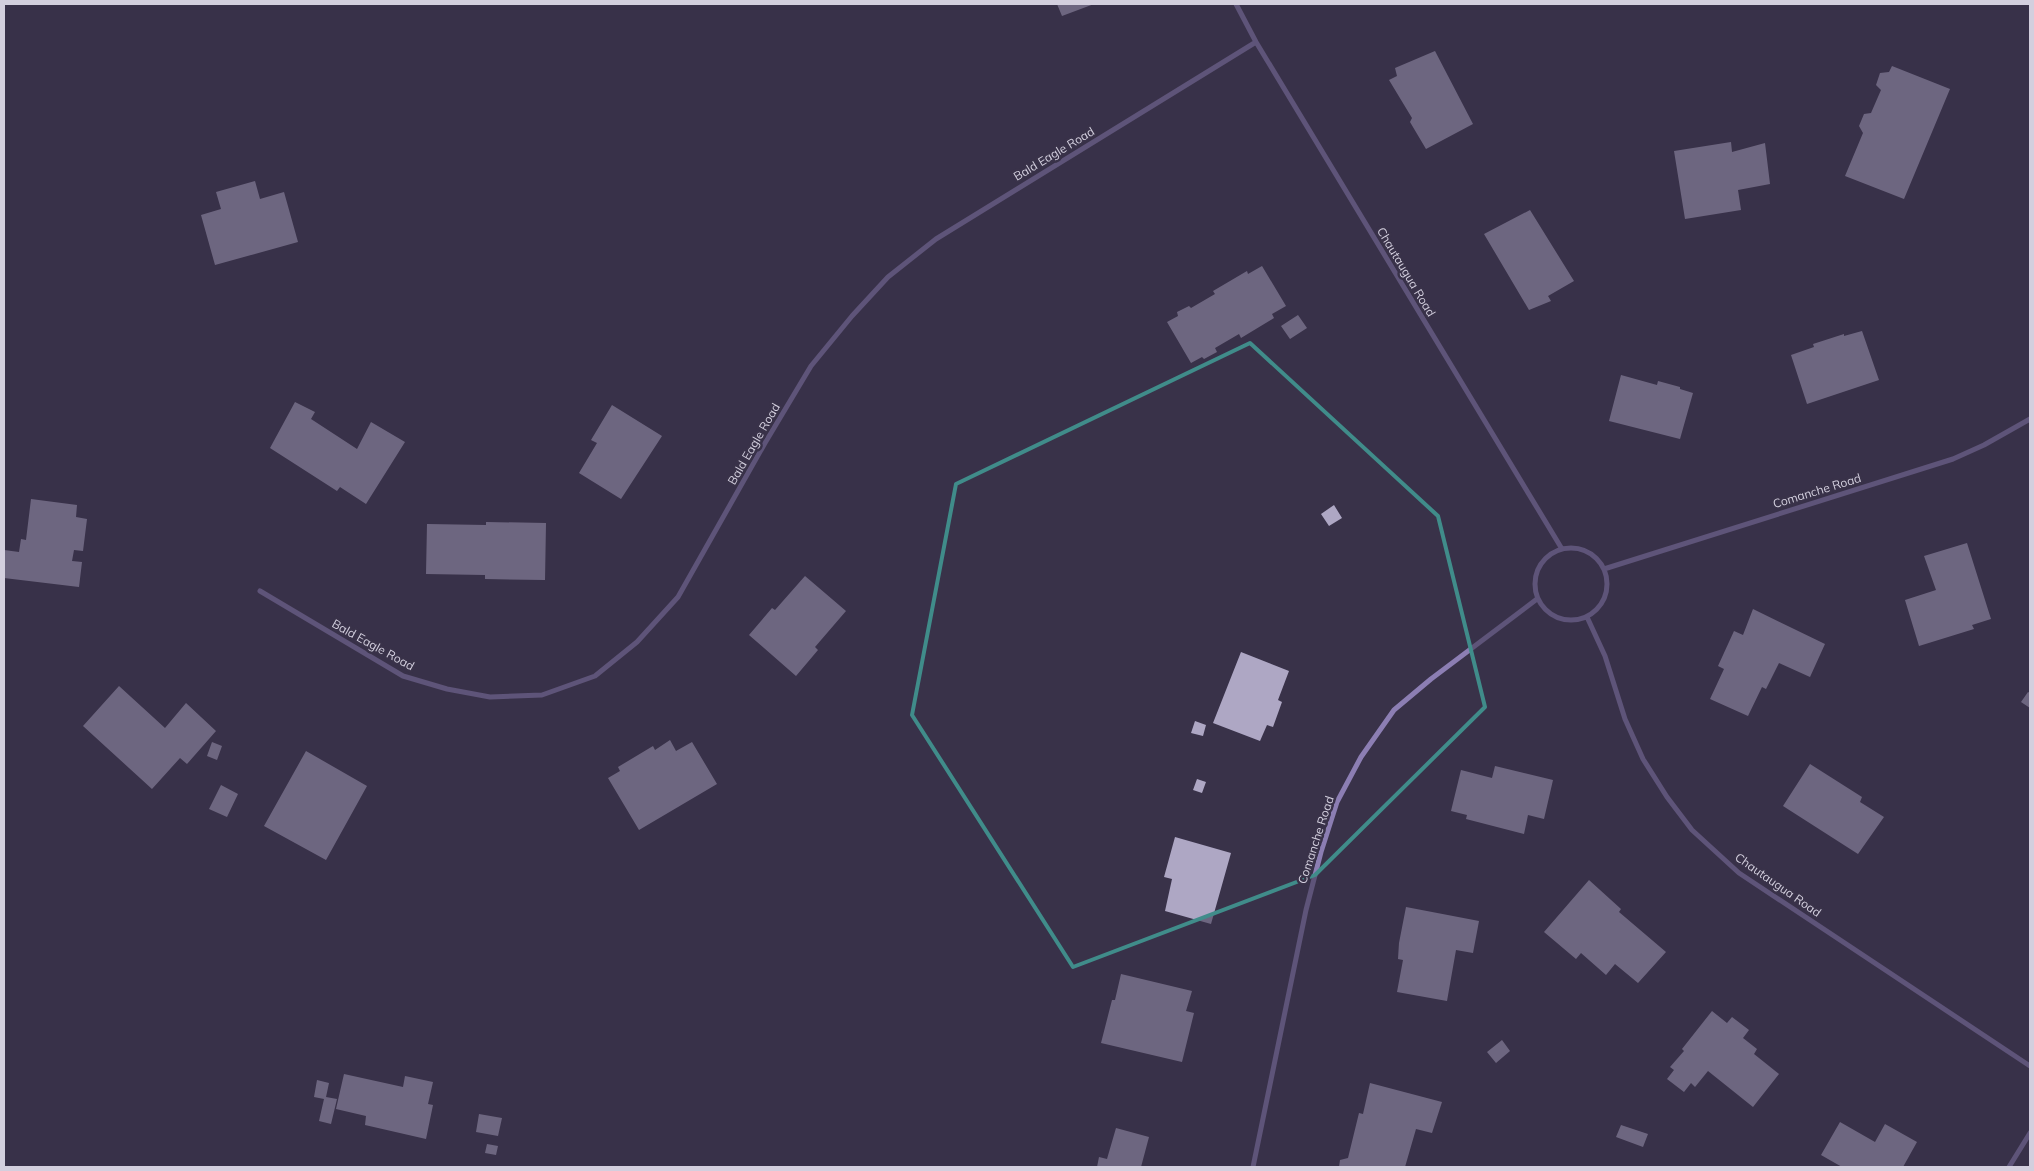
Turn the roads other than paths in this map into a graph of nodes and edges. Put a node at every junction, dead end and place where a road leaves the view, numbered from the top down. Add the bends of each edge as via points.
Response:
1 (1236, 4) edge
2 (1256, 42) junction
3 (2030, 419) edge
4 (1562, 549) junction
5 (1604, 568) junction
6 (260, 591) dead end
7 (1537, 599) junction
8 (1587, 617) junction
9 (2030, 1066) edge
10 (2030, 1133) edge
11 (1253, 1167) edge
12 (2009, 1167) edge

1 - 2 street, Chautaugua Road
2 - 4 street, Chautaugua Road
2 - 6 street, Bald Eagle Road via 936,239 888,277 812,366 678,597 638,642 595,676 542,696 490,698 447,689 403,676
3 - 5 street, Comanche Road via 1953,459
4 - 5 street via 1586,551
4 - 7 street via 1541,563 1534,587
5 - 8 street via 1607,591 1596,611
7 - 8 street via 1544,610 1564,620 1576,621
7 - 11 street, Comanche Road via 1431,678 1394,710 1361,757 1337,802 1306,910
8 - 9 street, Chautaugua Road via 1643,758 1692,830 1739,873
10 - 12 street

